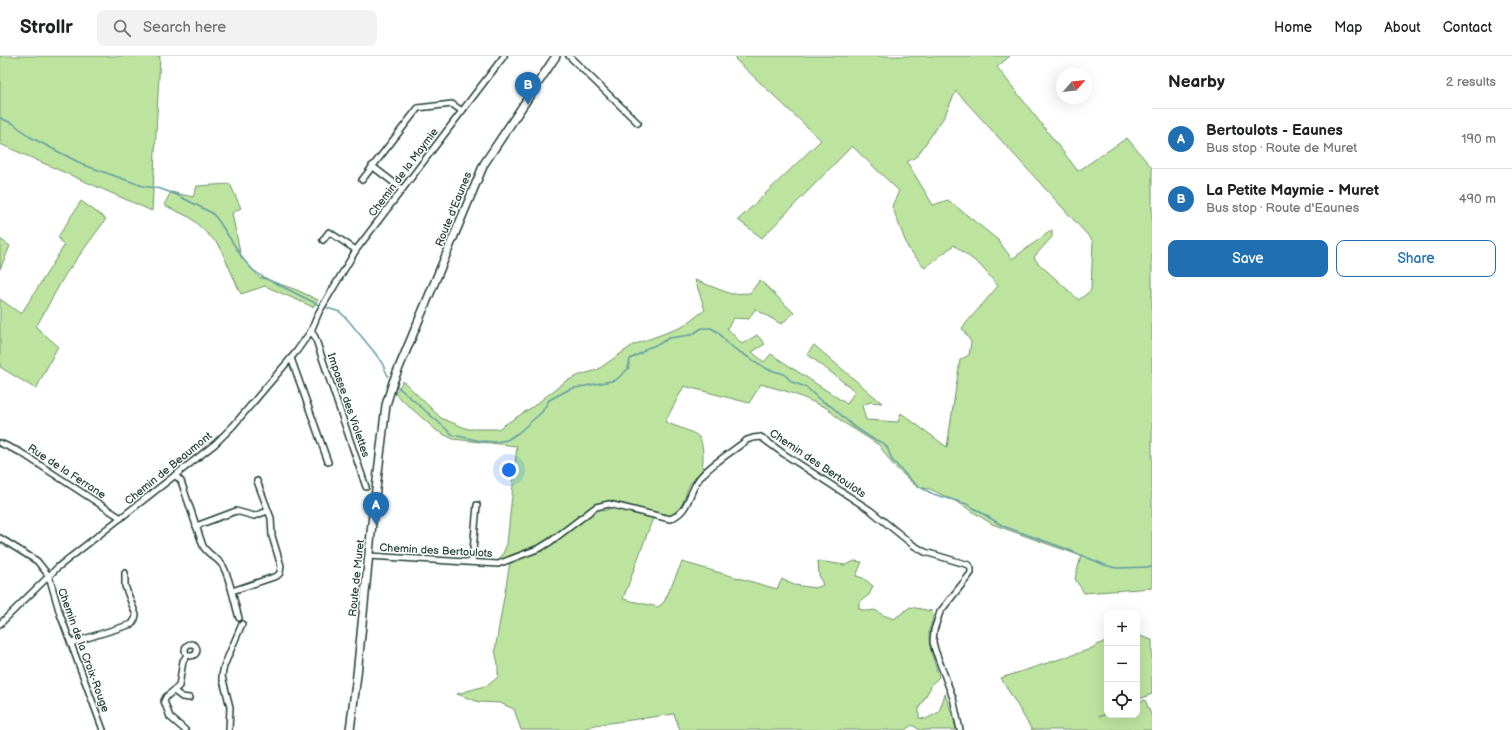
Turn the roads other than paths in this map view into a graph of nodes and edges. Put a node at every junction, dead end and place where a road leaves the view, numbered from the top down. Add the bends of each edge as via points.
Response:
1 (504, 56) edge
2 (556, 56) edge
3 (569, 56) edge
4 (462, 111) junction
5 (638, 123) dead end
6 (372, 166) junction
7 (362, 180) dead end
8 (402, 189) junction
9 (323, 240) dead end
10 (356, 250) junction
11 (323, 304) joint
12 (311, 331) junction
13 (291, 358) junction
14 (393, 382) joint
15 (0, 443) edge
16 (328, 462) dead end
17 (175, 476) junction
18 (257, 481) dead end
19 (366, 487) dead end
20 (477, 505) dead end
21 (268, 511) junction
22 (121, 518) junction
23 (196, 526) junction
24 (0, 538) edge
25 (369, 556) junction
26 (472, 562) junction
27 (125, 573) dead end
28 (48, 576) junction
29 (232, 591) junction
30 (239, 618) dead end
31 (0, 624) edge
32 (242, 624) dead end
33 (71, 643) junction
34 (187, 655) dead end
35 (174, 691) junction
36 (189, 698) dead end
37 (103, 730) edge
38 (185, 730) edge
39 (229, 730) edge
40 (350, 730) edge
41 (960, 730) edge

1 - 4 street, Chemin de la Maymie
2 - 14 main road, Route d'Eaunes via 484,164
3 - 5 street
4 - 6 street via 452,104 421,107 416,110
4 - 8 street, Chemin de la Maymie
6 - 7 street
6 - 8 street
8 - 10 street, Chemin de la Maymie
9 - 10 street via 329,232
10 - 11 street, Chemin de la Maymie
11 - 12 street, Chemin de Beaumont
12 - 13 street, Chemin de Beaumont
12 - 19 street, Impasse des Violettes via 342,411 341,416
13 - 16 street
13 - 17 street, Chemin de Beaumont via 233,426
14 - 25 main road, Route de Muret via 386,405
15 - 22 street, Rue de la Ferrane via 20,452
17 - 22 street, Chemin de Beaumont
17 - 23 street via 181,482
18 - 21 street
20 - 26 street
21 - 23 street via 254,516 236,511
21 - 29 street via 281,566 280,574
22 - 28 street, Chemin de Beaumont
23 - 29 street via 205,549 222,565
24 - 28 street via 37,562
25 - 26 street, Chemin des Bertoulots
25 - 40 main road, Route de Muret
26 - 41 street, Chemin des Bertoulots via 498,564 540,548 596,507 609,504 670,519 676,517 683,512 697,481 707,471 748,440 761,437 870,510 913,545 925,552 969,565 971,573 940,612 933,642 953,698
27 - 33 street via 125,586 136,620 132,624
28 - 31 street, Chemin de Beaumont
28 - 33 street, Chemin de la Croix-Rouge
29 - 30 street
32 - 39 street via 222,676 230,707
33 - 37 street, Chemin de la Croix-Rouge
34 - 35 street via 183,661 181,683
35 - 36 street via 182,697
35 - 38 street via 164,701 170,717

